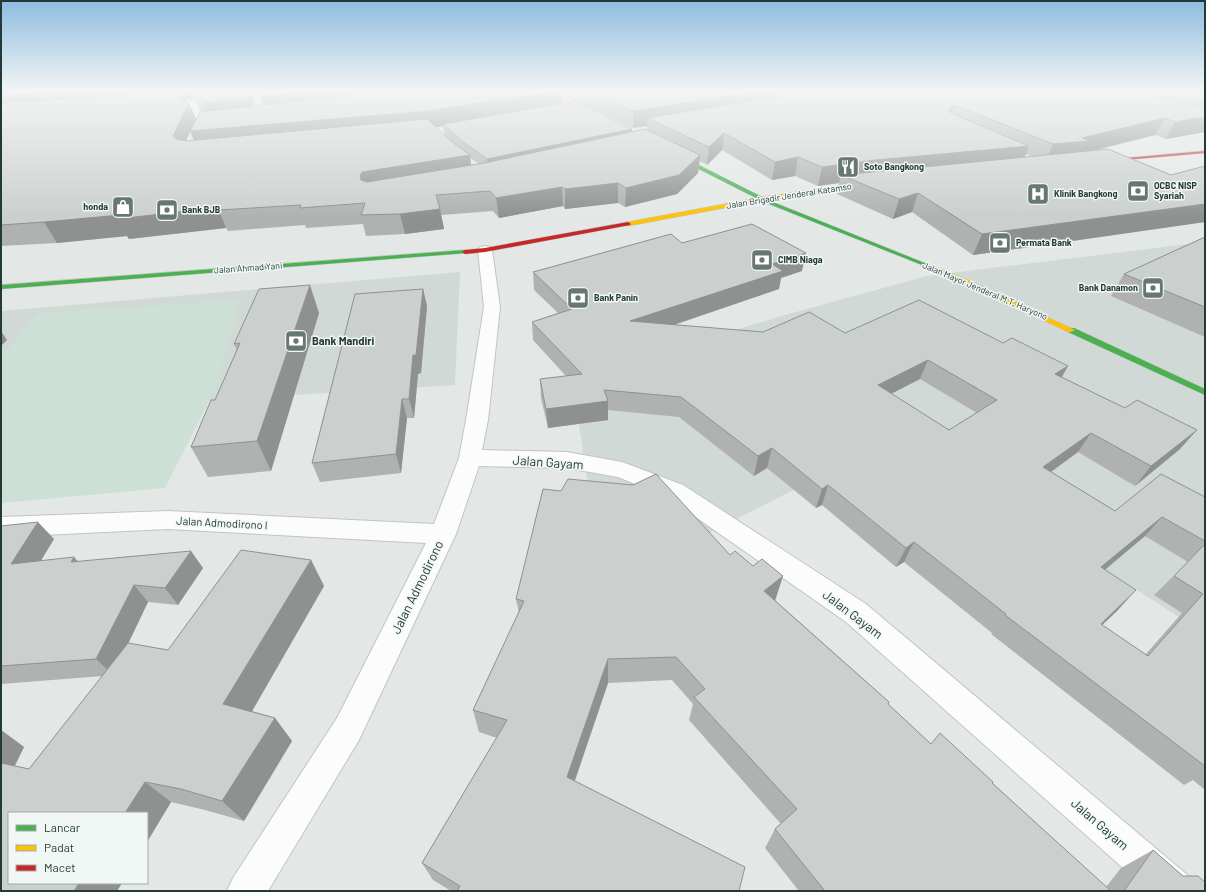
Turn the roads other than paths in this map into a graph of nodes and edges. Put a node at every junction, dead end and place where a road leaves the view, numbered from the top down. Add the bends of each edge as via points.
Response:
1 (196, 134) edge
2 (191, 145) edge
3 (666, 150) edge
4 (1205, 152) edge
5 (1094, 162) edge
6 (878, 183) edge
7 (762, 199) junction
8 (490, 249) junction
9 (1, 286) edge
10 (1205, 392) edge
11 (470, 458) junction
12 (1, 527) edge
13 (443, 534) junction
14 (246, 891) edge
15 (1178, 891) edge

1 - 2 street
3 - 7 main road, Jalan Mayor Jenderal M.T. Haryono
4 - 5 main road
6 - 7 main road, Jalan Brigadir Jenderal Katamso
7 - 8 main road, Jalan Brigadir Jenderal Katamso
7 - 10 main road, Jalan Mayor Jenderal M.T. Haryono via 959,278
8 - 9 main road, Jalan Ahmad Yani
8 - 11 street, Jalan Admodirono via 492,307
11 - 13 street, Jalan Admodirono
11 - 15 street, Jalan Gayam via 567,460 622,470 675,491 856,613
12 - 13 street, Jalan Admodirono I via 168,520
13 - 14 street, Jalan Admodirono via 348,729

